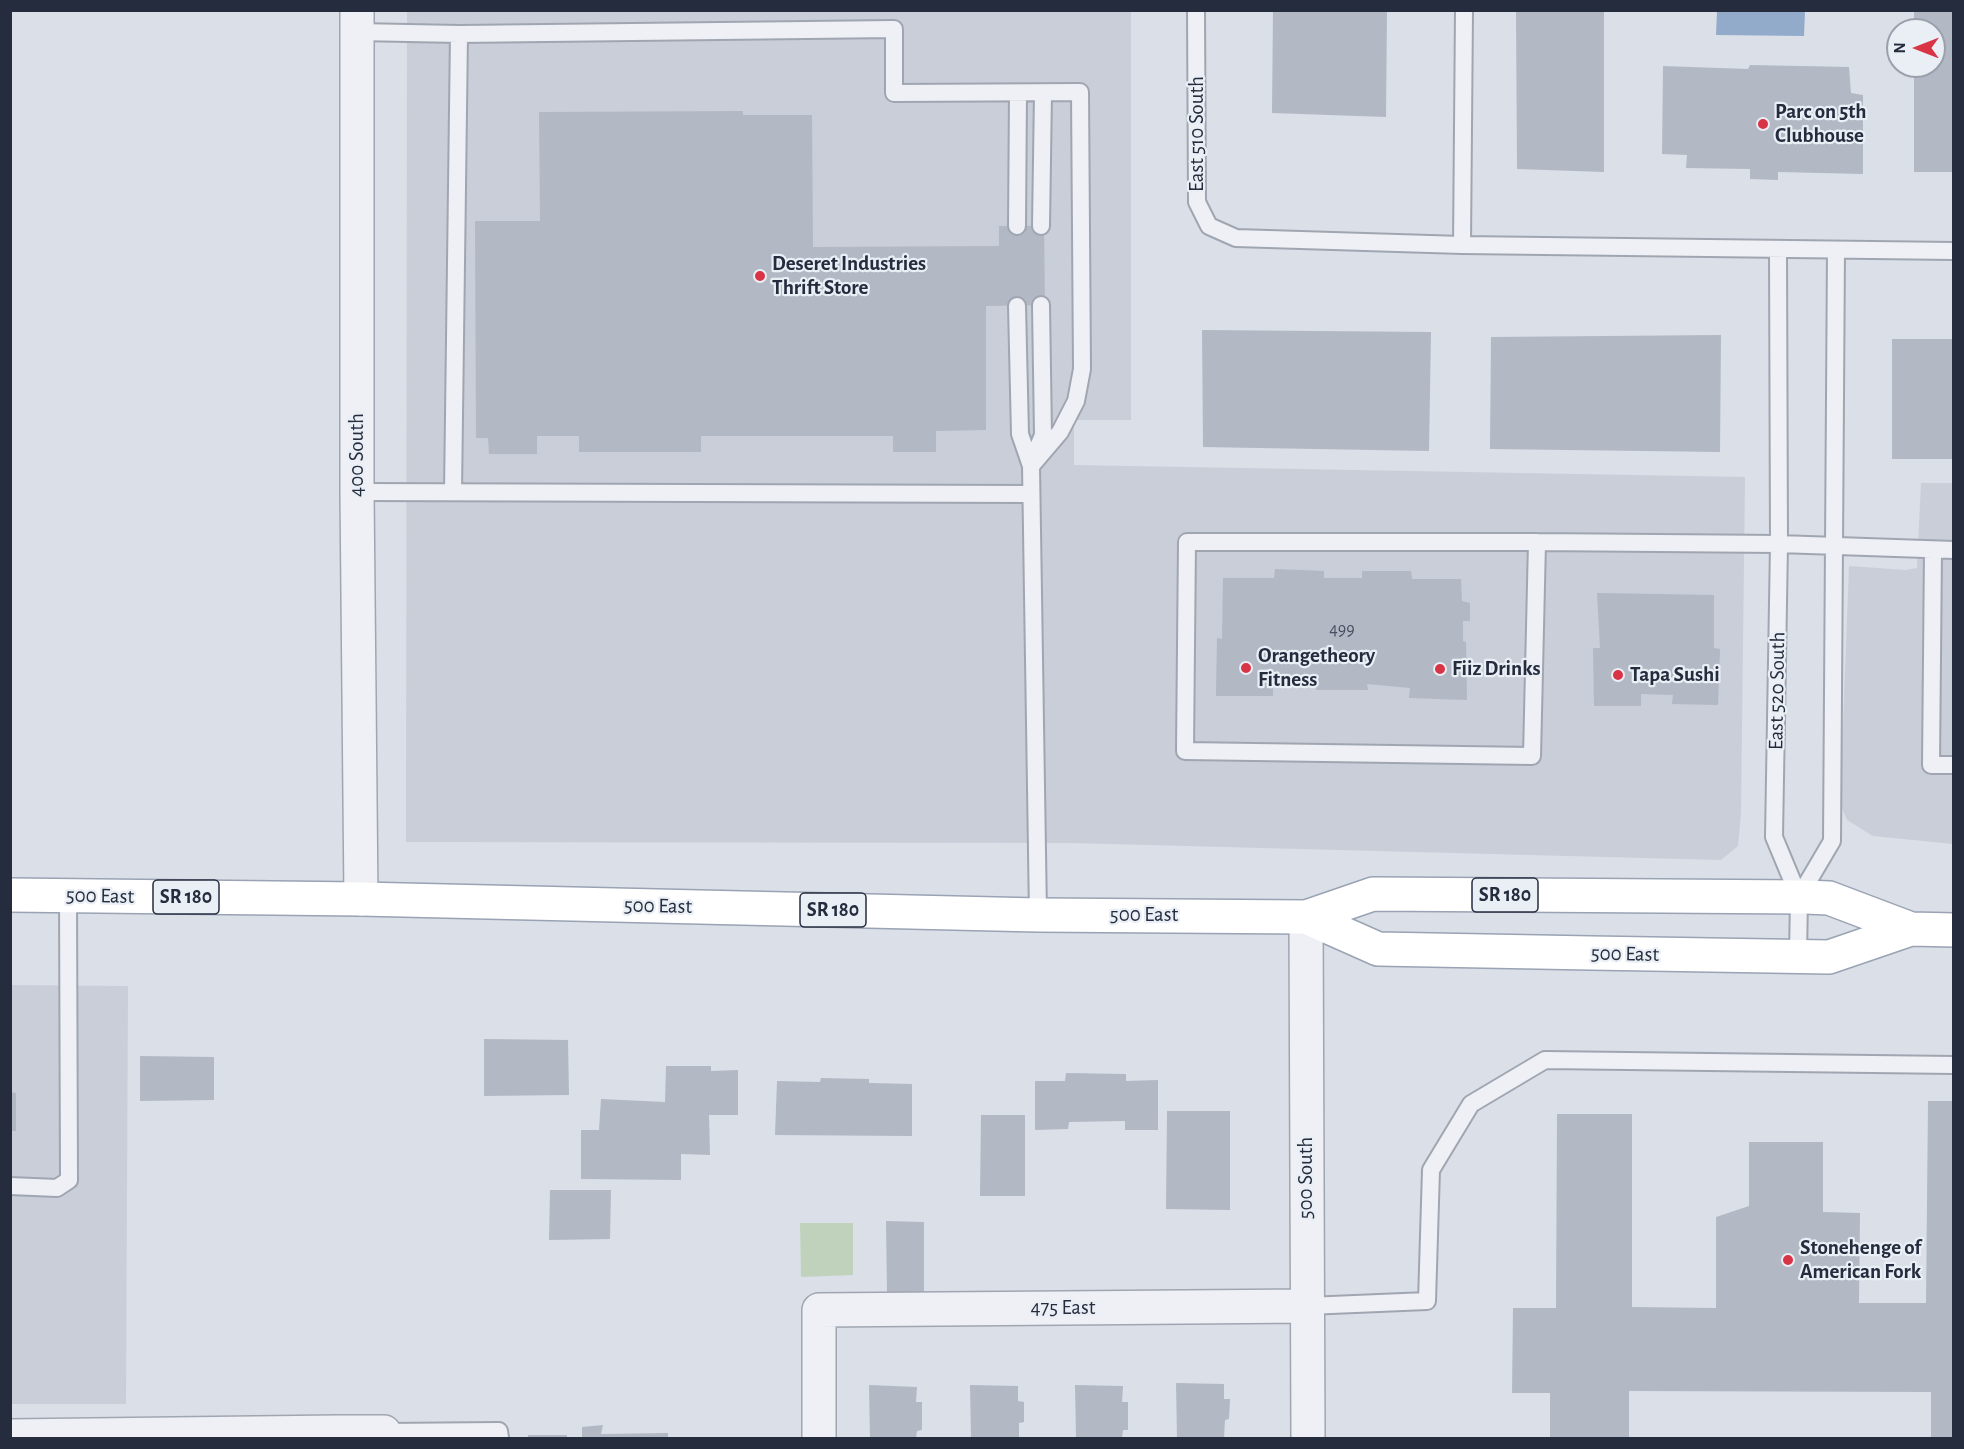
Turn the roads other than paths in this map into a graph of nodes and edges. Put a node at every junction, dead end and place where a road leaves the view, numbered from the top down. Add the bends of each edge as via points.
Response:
1 (1196, 10) edge
2 (1464, 10) edge
3 (357, 21) edge
4 (459, 34) junction
5 (1018, 93) junction
6 (1043, 93) junction
7 (1017, 226) dead end
8 (1041, 226) dead end
9 (1462, 245) junction
10 (1778, 250) junction
11 (1836, 250) junction
12 (1953, 251) edge
13 (1041, 305) dead end
14 (1017, 306) dead end
15 (1031, 466) junction
16 (357, 492) junction
17 (453, 492) junction
18 (1031, 494) junction
19 (1538, 542) junction
20 (1779, 544) junction
21 (1834, 546) junction
22 (1933, 550) junction
23 (1953, 550) edge
24 (1953, 765) edge
25 (10, 895) edge
26 (68, 895) junction
27 (1799, 897) junction
28 (361, 899) junction
29 (1038, 915) junction
30 (1305, 917) junction
31 (1911, 929) junction
32 (1953, 930) edge
33 (1798, 957) junction
34 (1953, 1065) edge
35 (10, 1186) edge
36 (1307, 1306) junction
37 (384, 1435) edge
38 (10, 1436) edge
39 (500, 1438) edge
40 (819, 1438) edge
41 (1308, 1438) edge

1 - 9 lane, East 510 South via 1197,202 1209,226 1236,237
2 - 9 lane
3 - 4 lane
3 - 16 street, 400 South
4 - 5 lane via 894,29 894,93
4 - 17 lane
5 - 6 lane
5 - 7 lane
6 - 8 lane
6 - 15 lane via 1080,92 1082,369 1076,401 1060,432
9 - 10 lane
10 - 11 lane
10 - 20 lane, East 520 South
11 - 12 lane
11 - 21 lane
13 - 15 lane via 1042,435
14 - 15 lane via 1020,434
15 - 18 lane
16 - 17 lane
16 - 28 street, 400 South
17 - 18 lane
18 - 29 lane
19 - 19 lane via 1187,542 1185,751 1532,756
19 - 20 lane
20 - 21 lane
20 - 27 lane, East 520 South via 1774,837
21 - 22 lane
21 - 27 lane via 1832,841
22 - 23 lane
22 - 24 lane via 1930,765
25 - 26 main road, 500 East / SR 180
26 - 28 main road, 500 East / SR 180
26 - 35 lane via 69,1180 57,1188
27 - 30 main road, 500 East / SR 180 via 1373,894
27 - 31 main road, 500 East / SR 180 via 1829,898
27 - 33 lane
28 - 29 main road, 500 East / SR 180
29 - 30 main road, 500 East / SR 180
30 - 33 main road, 500 East / SR 180 via 1378,949
30 - 36 street, 500 South
31 - 32 main road, 500 East / SR 180
31 - 33 main road, 500 East / SR 180 via 1829,957
34 - 36 lane via 1545,1060 1471,1104 1431,1170 1427,1301
36 - 40 street, 475 East via 819,1310
36 - 41 street, 500 South
37 - 38 street
37 - 39 lane via 500,1431

